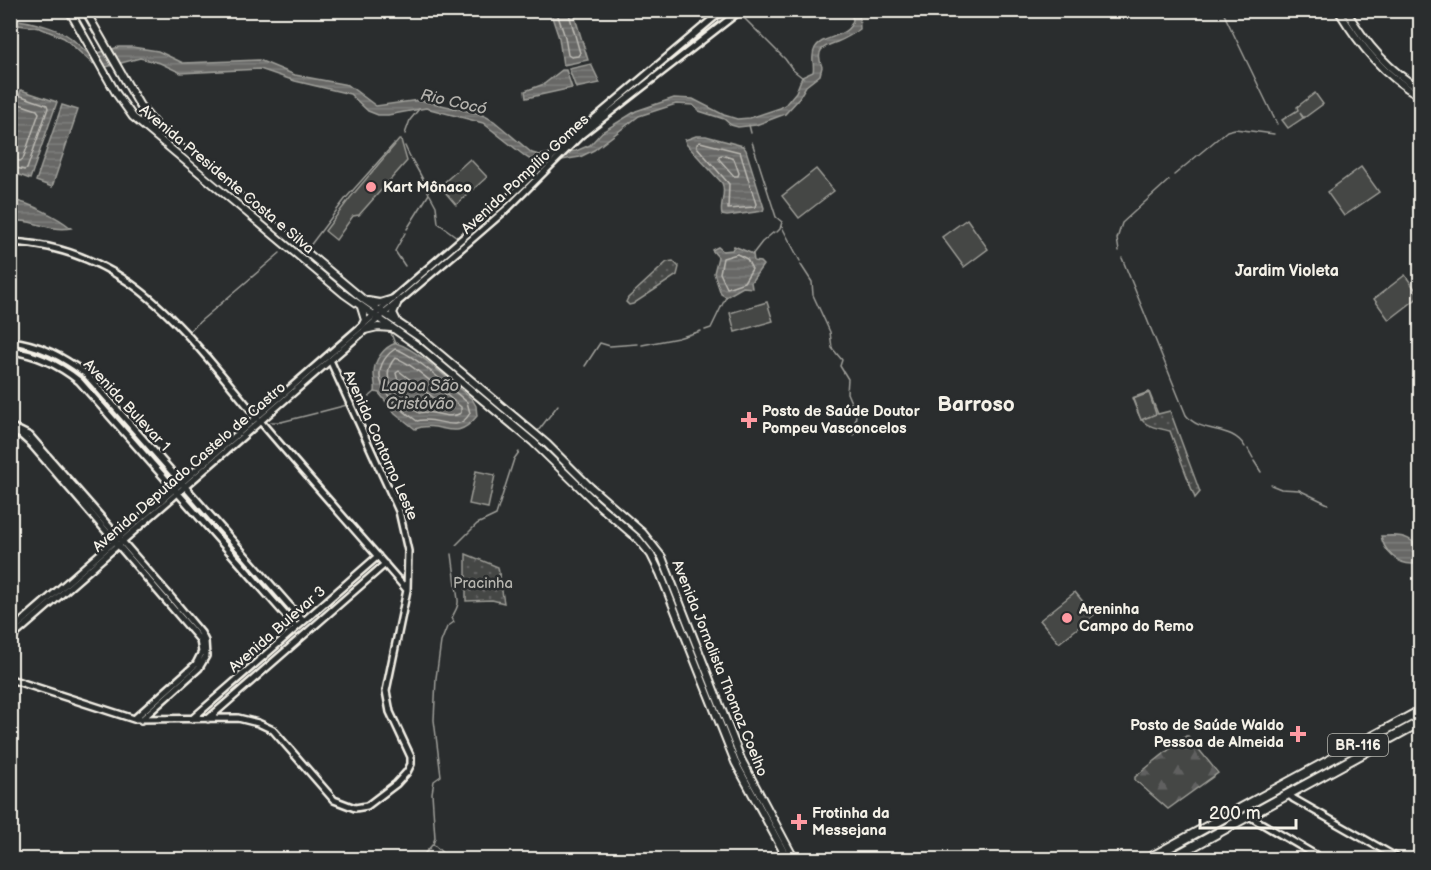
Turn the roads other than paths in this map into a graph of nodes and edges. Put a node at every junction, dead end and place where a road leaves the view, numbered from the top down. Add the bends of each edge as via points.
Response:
1 (69, 10) edge
2 (723, 10) edge
3 (741, 10) edge
4 (1338, 10) edge
5 (1346, 10) edge
6 (86, 14) edge
7 (74, 20) junction
8 (1420, 89) edge
9 (1420, 96) edge
10 (560, 151) junction
11 (252, 212) junction
12 (280, 236) junction
13 (10, 242) edge
14 (335, 276) junction
15 (330, 282) junction
16 (395, 301) junction
17 (362, 303) junction
18 (382, 312) junction
19 (376, 317) junction
20 (397, 322) junction
21 (364, 327) junction
22 (392, 328) junction
23 (10, 341) edge
24 (10, 351) edge
25 (330, 360) junction
26 (469, 383) junction
27 (297, 385) junction
28 (476, 389) junction
29 (258, 419) junction
30 (10, 428) edge
31 (183, 485) junction
32 (176, 491) junction
33 (597, 492) junction
34 (591, 498) junction
35 (604, 499) junction
36 (599, 505) junction
37 (118, 541) junction
38 (378, 556) junction
39 (385, 564) junction
40 (407, 590) junction
41 (303, 621) junction
42 (296, 627) junction
43 (10, 632) edge
44 (10, 639) edge
45 (274, 646) junction
46 (696, 653) junction
47 (280, 654) junction
48 (10, 679) edge
49 (176, 686) junction
50 (1420, 711) edge
51 (134, 719) junction
52 (191, 719) junction
53 (207, 719) junction
54 (141, 720) junction
55 (1420, 722) edge
56 (752, 786) junction
57 (1289, 795) junction
58 (1249, 816) junction
59 (788, 860) edge
60 (795, 860) edge
61 (1146, 860) edge
62 (1168, 860) edge
63 (1324, 860) edge
64 (1401, 860) edge

1 - 7 main road, Avenida Presidente Costa e Silva
2 - 10 street, Avenida Pompílio Gomes
3 - 10 street, Avenida Pompílio Gomes
4 - 9 main road via 1376,63
5 - 8 main road via 1381,59
6 - 7 main road via 78,14
6 - 11 main road, Avenida Presidente Costa e Silva via 159,129
7 - 11 main road, Avenida Presidente Costa e Silva via 133,117
10 - 16 street, Avenida Pompílio Gomes via 508,207
11 - 12 main road, Avenida Presidente Costa e Silva
12 - 14 main road, Avenida Presidente Costa e Silva
12 - 15 main road, Avenida Presidente Costa e Silva
13 - 29 street via 67,251 129,282 178,327
14 - 15 main road
14 - 17 main road, Avenida Presidente Costa e Silva
15 - 17 main road, Avenida Presidente Costa e Silva
16 - 17 main road
16 - 18 street, Avenida Pompílio Gomes
16 - 20 main road
17 - 18 main road, Avenida Presidente Costa e Silva
17 - 19 main road, Avenida Presidente Costa e Silva
17 - 21 main road
18 - 19 street, Avenida Deputado Castelo de Castro
18 - 20 main road, Avenida Jornalista Thomaz Coelho
19 - 21 street, Avenida Deputado Castelo de Castro
19 - 22 main road, Avenida Jornalista Thomaz Coelho
20 - 26 main road, Avenida Jornalista Thomaz Coelho via 422,339
21 - 22 main road
21 - 25 street, Avenida Deputado Castelo de Castro
21 - 27 street, Avenida Deputado Castelo de Castro
22 - 26 main road, Avenida Jornalista Thomaz Coelho
23 - 31 street, Avenida Bulevar 1 via 54,353 86,374
24 - 32 street, Avenida Bulevar 1 via 50,362 79,381
25 - 27 street, Avenida Deputado Castelo de Castro
25 - 40 street, Avenida Contorno Leste via 399,511 407,541
26 - 28 main road, Avenida Jornalista Thomaz Coelho
27 - 29 street, Avenida Deputado Castelo de Castro
28 - 33 main road, Avenida Jornalista Thomaz Coelho via 547,444
28 - 34 main road, Avenida Jornalista Thomaz Coelho
29 - 31 street, Avenida Deputado Castelo de Castro
29 - 38 street
30 - 37 street via 30,436
31 - 32 street, Avenida Deputado Castelo de Castro
31 - 41 street, Avenida Bulevar 1
32 - 37 street, Avenida Deputado Castelo de Castro
32 - 42 street, Avenida Bulevar 1
33 - 34 main road
33 - 35 main road, Avenida Jornalista Thomaz Coelho
34 - 36 main road, Avenida Jornalista Thomaz Coelho
35 - 36 main road
35 - 46 main road, Avenida Jornalista Thomaz Coelho via 644,533 662,557
36 - 46 main road, Avenida Jornalista Thomaz Coelho via 651,555
37 - 43 street, Avenida Deputado Castelo de Castro
37 - 44 street, Avenida Deputado Castelo de Castro
37 - 49 street via 201,633 206,644 202,664
38 - 39 street
38 - 41 street, Avenida Bulevar 3
39 - 40 street
39 - 47 street, Avenida Bulevar 3
40 - 53 street, Avenida Contorno Leste via 386,692 411,765 374,802 360,809 333,798 271,728 245,719
41 - 42 street, Avenida Bulevar 3
42 - 45 street, Avenida Bulevar 3
45 - 47 street
45 - 52 street, Avenida Bulevar 3
46 - 56 main road, Avenida Jornalista Thomaz Coelho via 738,761
47 - 53 street, Avenida Bulevar 3
48 - 51 street
49 - 51 street
49 - 54 street
50 - 61 highway, BR-116
51 - 54 street
52 - 53 street
52 - 54 street
55 - 57 highway, BR-116
56 - 59 main road, Avenida Jornalista Thomaz Coelho
56 - 60 main road, Avenida Jornalista Thomaz Coelho
57 - 58 highway, BR-116
57 - 64 street
58 - 62 highway, BR-116
58 - 63 street

